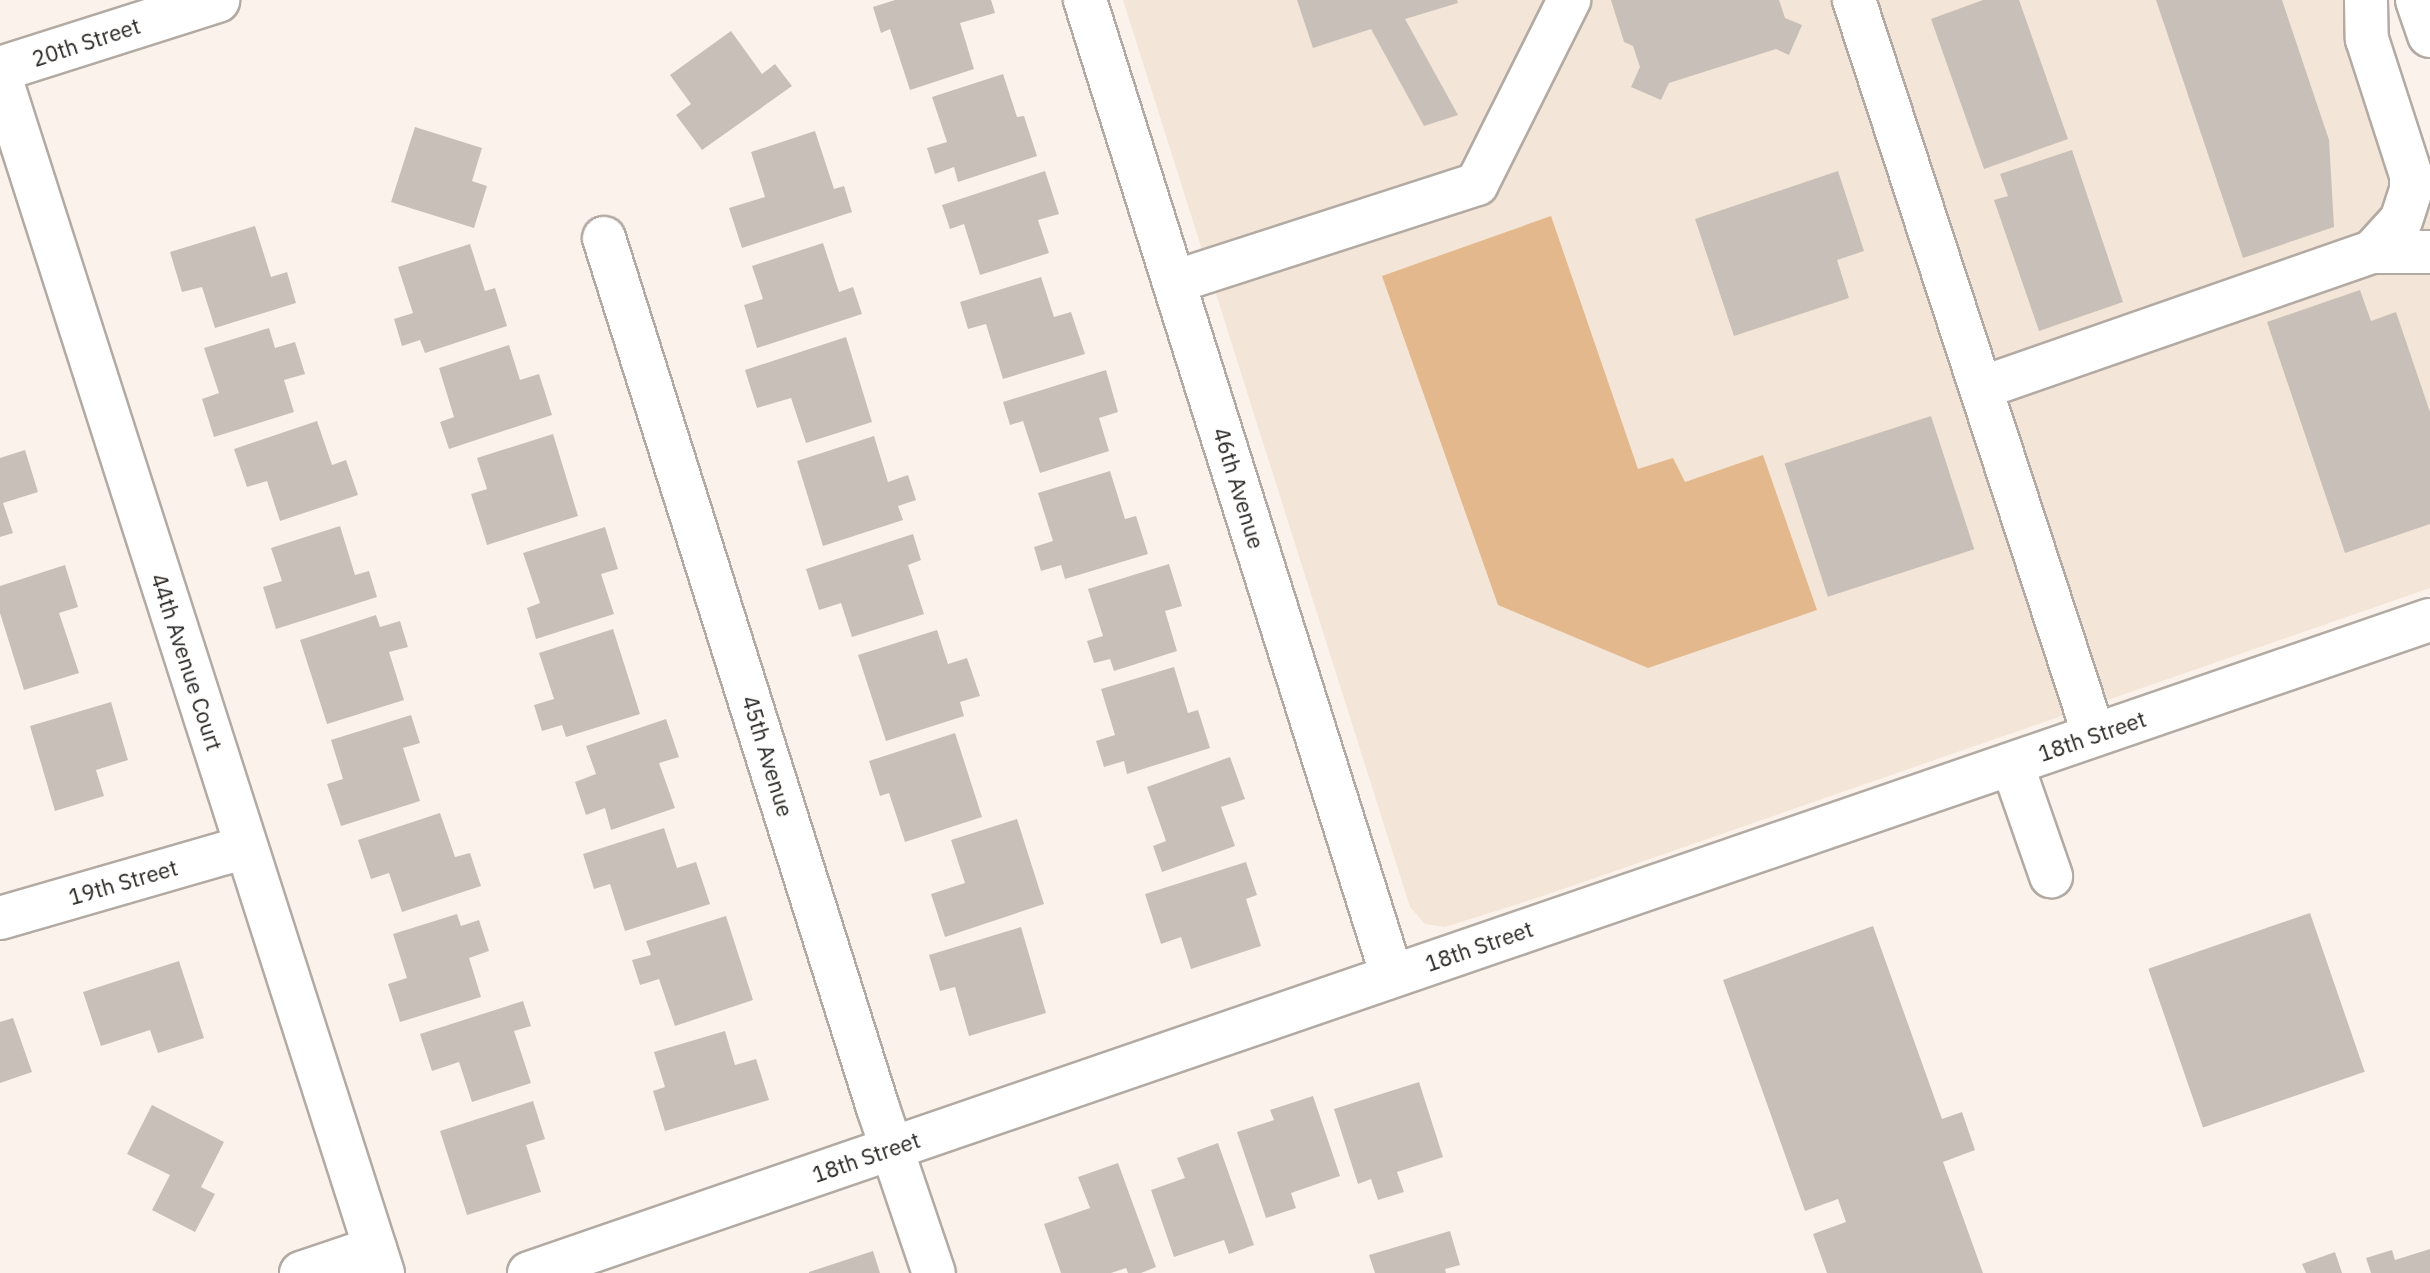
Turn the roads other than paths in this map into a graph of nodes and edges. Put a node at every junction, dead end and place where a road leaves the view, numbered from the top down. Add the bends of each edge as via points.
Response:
1 (217, 0) edge
2 (1085, 0) edge
3 (1569, 0) edge
4 (1854, 0) edge
5 (2366, 0) edge
6 (2418, 0) edge
7 (2430, 35) edge
8 (0, 69) edge
9 (0, 76) edge
10 (604, 238) dead end
11 (2372, 252) junction
12 (2430, 252) edge
13 (1174, 282) junction
14 (1981, 388) junction
15 (2430, 620) edge
16 (2094, 735) junction
17 (2012, 764) junction
18 (246, 847) junction
19 (2051, 876) dead end
20 (0, 918) edge
21 (1392, 976) junction
22 (891, 1148) junction
23 (379, 1260) edge
24 (301, 1273) edge
25 (529, 1273) edge
26 (934, 1273) edge

1 - 8 main road, 20th Street
2 - 13 street, 46th Avenue
3 - 13 street via 1477,184
4 - 14 street
5 - 11 street via 2367,39 2411,175 2401,220
6 - 7 main road
9 - 18 street, 44th Avenue Court
10 - 22 street, 45th Avenue
11 - 12 street
11 - 14 street
13 - 21 street, 46th Avenue
14 - 16 street
15 - 16 street, 18th Street
16 - 17 street, 18th Street
17 - 19 street
17 - 21 street, 18th Street
18 - 20 street, 19th Street
18 - 23 street, 44th Avenue Court
21 - 22 street, 18th Street
22 - 25 street, 18th Street
22 - 26 street, 45th Avenue
23 - 24 street, 44th Avenue Court

